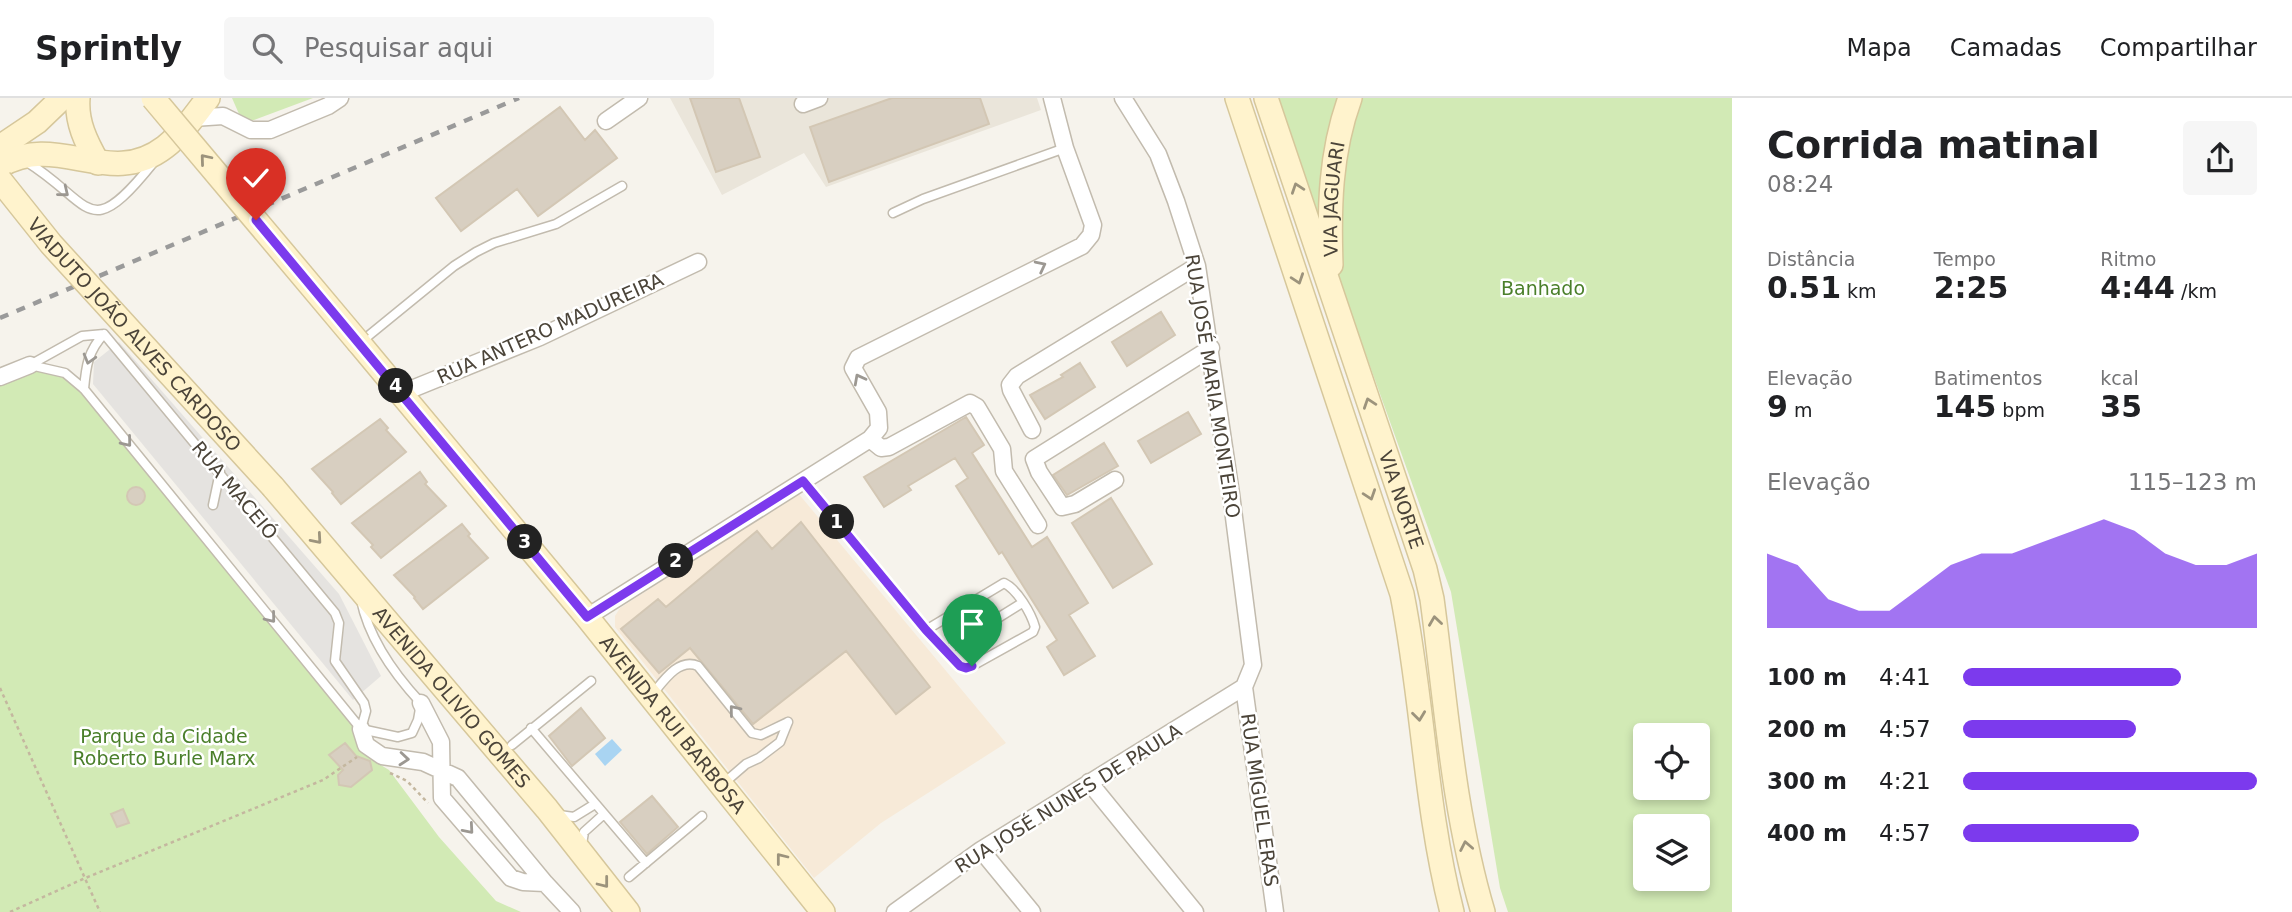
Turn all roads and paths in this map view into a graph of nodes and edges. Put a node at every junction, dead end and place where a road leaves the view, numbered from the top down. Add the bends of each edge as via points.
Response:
1 (40, 98) edge
2 (62, 98) edge
3 (78, 98) edge
4 (153, 98) edge
5 (340, 98) edge
6 (639, 98) edge
7 (819, 98) edge
8 (1052, 98) edge
9 (1123, 98) edge
10 (1237, 98) edge
11 (1266, 98) edge
12 (1350, 98) edge
13 (803, 104) dead end
14 (205, 105) edge
15 (606, 121) dead end
16 (164, 148) junction
17 (1065, 149) junction
18 (1, 159) edge
19 (98, 163) junction
20 (622, 186) dead end
21 (893, 213) dead end
22 (698, 262) dead end
23 (1197, 267) junction
24 (1334, 300) junction
25 (104, 334) junction
26 (359, 343) junction
27 (1211, 348) junction
28 (30, 365) junction
29 (0, 377) edge
30 (84, 389) junction
31 (402, 393) junction
32 (1032, 430) dead end
33 (870, 439) junction
34 (219, 472) junction
35 (1115, 480) dead end
36 (803, 481) junction
37 (273, 487) joint
38 (213, 505) dead end
39 (1038, 525) dead end
40 (359, 587) junction
41 (1022, 603) junction
42 (587, 617) junction
43 (926, 630) junction
44 (945, 651) junction
45 (591, 681) dead end
46 (1244, 687) junction
47 (0, 688) edge
48 (651, 696) junction
49 (421, 703) junction
50 (531, 728) junction
51 (361, 729) junction
52 (512, 745) dead end
53 (360, 755) dead end
54 (442, 771) junction
55 (1089, 782) junction
56 (723, 785) junction
57 (595, 804) junction
58 (547, 809) junction
59 (604, 814) junction
60 (702, 816) dead end
61 (981, 850) junction
62 (583, 856) junction
63 (646, 863) junction
64 (629, 877) dead end
65 (83, 879) junction
66 (545, 883) junction
67 (10, 912) edge
68 (100, 912) edge
69 (572, 912) edge
70 (628, 912) edge
71 (823, 912) edge
72 (895, 912) edge
73 (1032, 912) edge
74 (1195, 912) edge
75 (1275, 912) edge
76 (1452, 912) edge
77 (1483, 912) edge

1 - 18 main road
2 - 18 main road
3 - 19 main road via 85,140
26 -> 4 main road, AVENIDA RUI BARBOSA, bridge
5 - 14 street via 270,130 251,130
6 - 15 street
7 - 13 street
8 - 17 street
9 - 23 street, RUA JOSÉ MARIA MONTEIRO via 1158,154
10 -> 76 main road, VIA NORTE via 1402,594 1434,834
24 -> 11 main road, VIA NORTE
12 - 24 main road, VIA JAGUARI via 1331,180
14 - 16 main road
18 -> 16 lane via 30,164 79,205 93,211 109,208 131,189
16 - 19 main road via 117,166
17 - 21 lane
33 -> 17 street via 879,428 877,412 853,368 858,358 1082,246 1091,235 1093,225
18 - 19 main road via 34,154
18 - 37 main road, VIADUTO JOÃO ALVES CARDOSO, bridge via 51,244
20 - 26 lane via 556,224 476,252
22 - 31 street, RUA ANTERO MADUREIRA via 540,337
23 - 27 street, RUA JOSÉ MARIA MONTEIRO
23 - 32 street via 1017,376 1011,390
77 -> 24 main road, VIA NORTE via 1462,825 1429,583
25 - 28 lane via 82,336
25 -> 30 lane via 87,358
25 - 34 lane, RUA MACEIÓ
26 - 31 main road, AVENIDA RUI BARBOSA
27 - 35 street via 1034,459 1062,507 1075,505
27 - 46 street, RUA JOSÉ MARIA MONTEIRO via 1253,665
28 - 29 street
28 - 30 lane via 65,373
30 -> 51 lane
31 - 42 main road, AVENIDA RUI BARBOSA
33 - 36 street
33 - 39 street via 881,448 889,447 970,403 1002,449 1004,471
34 - 38 lane
34 - 51 lane, RUA MACEIÓ via 335,613 339,623 335,661 364,703
36 - 42 street
36 - 43 lane
37 -> 40 main road, AVENIDA OLIVIO GOMES
40 - 49 lane via 376,641
40 - 58 main road, AVENIDA OLIVIO GOMES
41 - 43 lane via 1009,584 999,584
41 - 44 lane
41 - 44 lane via 1034,622 1033,632 966,668
42 - 48 main road, AVENIDA RUI BARBOSA
43 - 44 lane
45 - 50 lane
46 - 55 street, RUA JOSÉ NUNES DE PAULA
46 - 75 street, RUA MIGUEL ERAS
47 - 65 path
48 - 56 main road, AVENIDA RUI BARBOSA
56 -> 48 lane via 780,742 788,722 761,735 752,733 692,663 672,672
49 - 51 lane via 412,733 398,737
49 - 54 street via 441,742
50 - 52 lane
50 - 57 lane
51 -> 54 street via 366,745 382,756 424,762
53 - 65 path via 323,780
54 - 66 street via 458,778
54 -> 66 street via 442,798 511,878
55 - 61 street, RUA JOSÉ NUNES DE PAULA
55 - 74 street
71 -> 56 main road, AVENIDA RUI BARBOSA
57 - 58 lane via 574,817
57 - 59 lane
58 - 62 main road, AVENIDA OLIVIO GOMES
59 - 62 lane via 584,832
59 - 63 lane
60 - 63 lane
61 - 72 street, RUA JOSÉ NUNES DE PAULA
61 - 73 street
62 -> 70 main road, AVENIDA OLIVIO GOMES
63 - 64 lane
65 - 67 path
65 - 68 path
66 - 69 street

